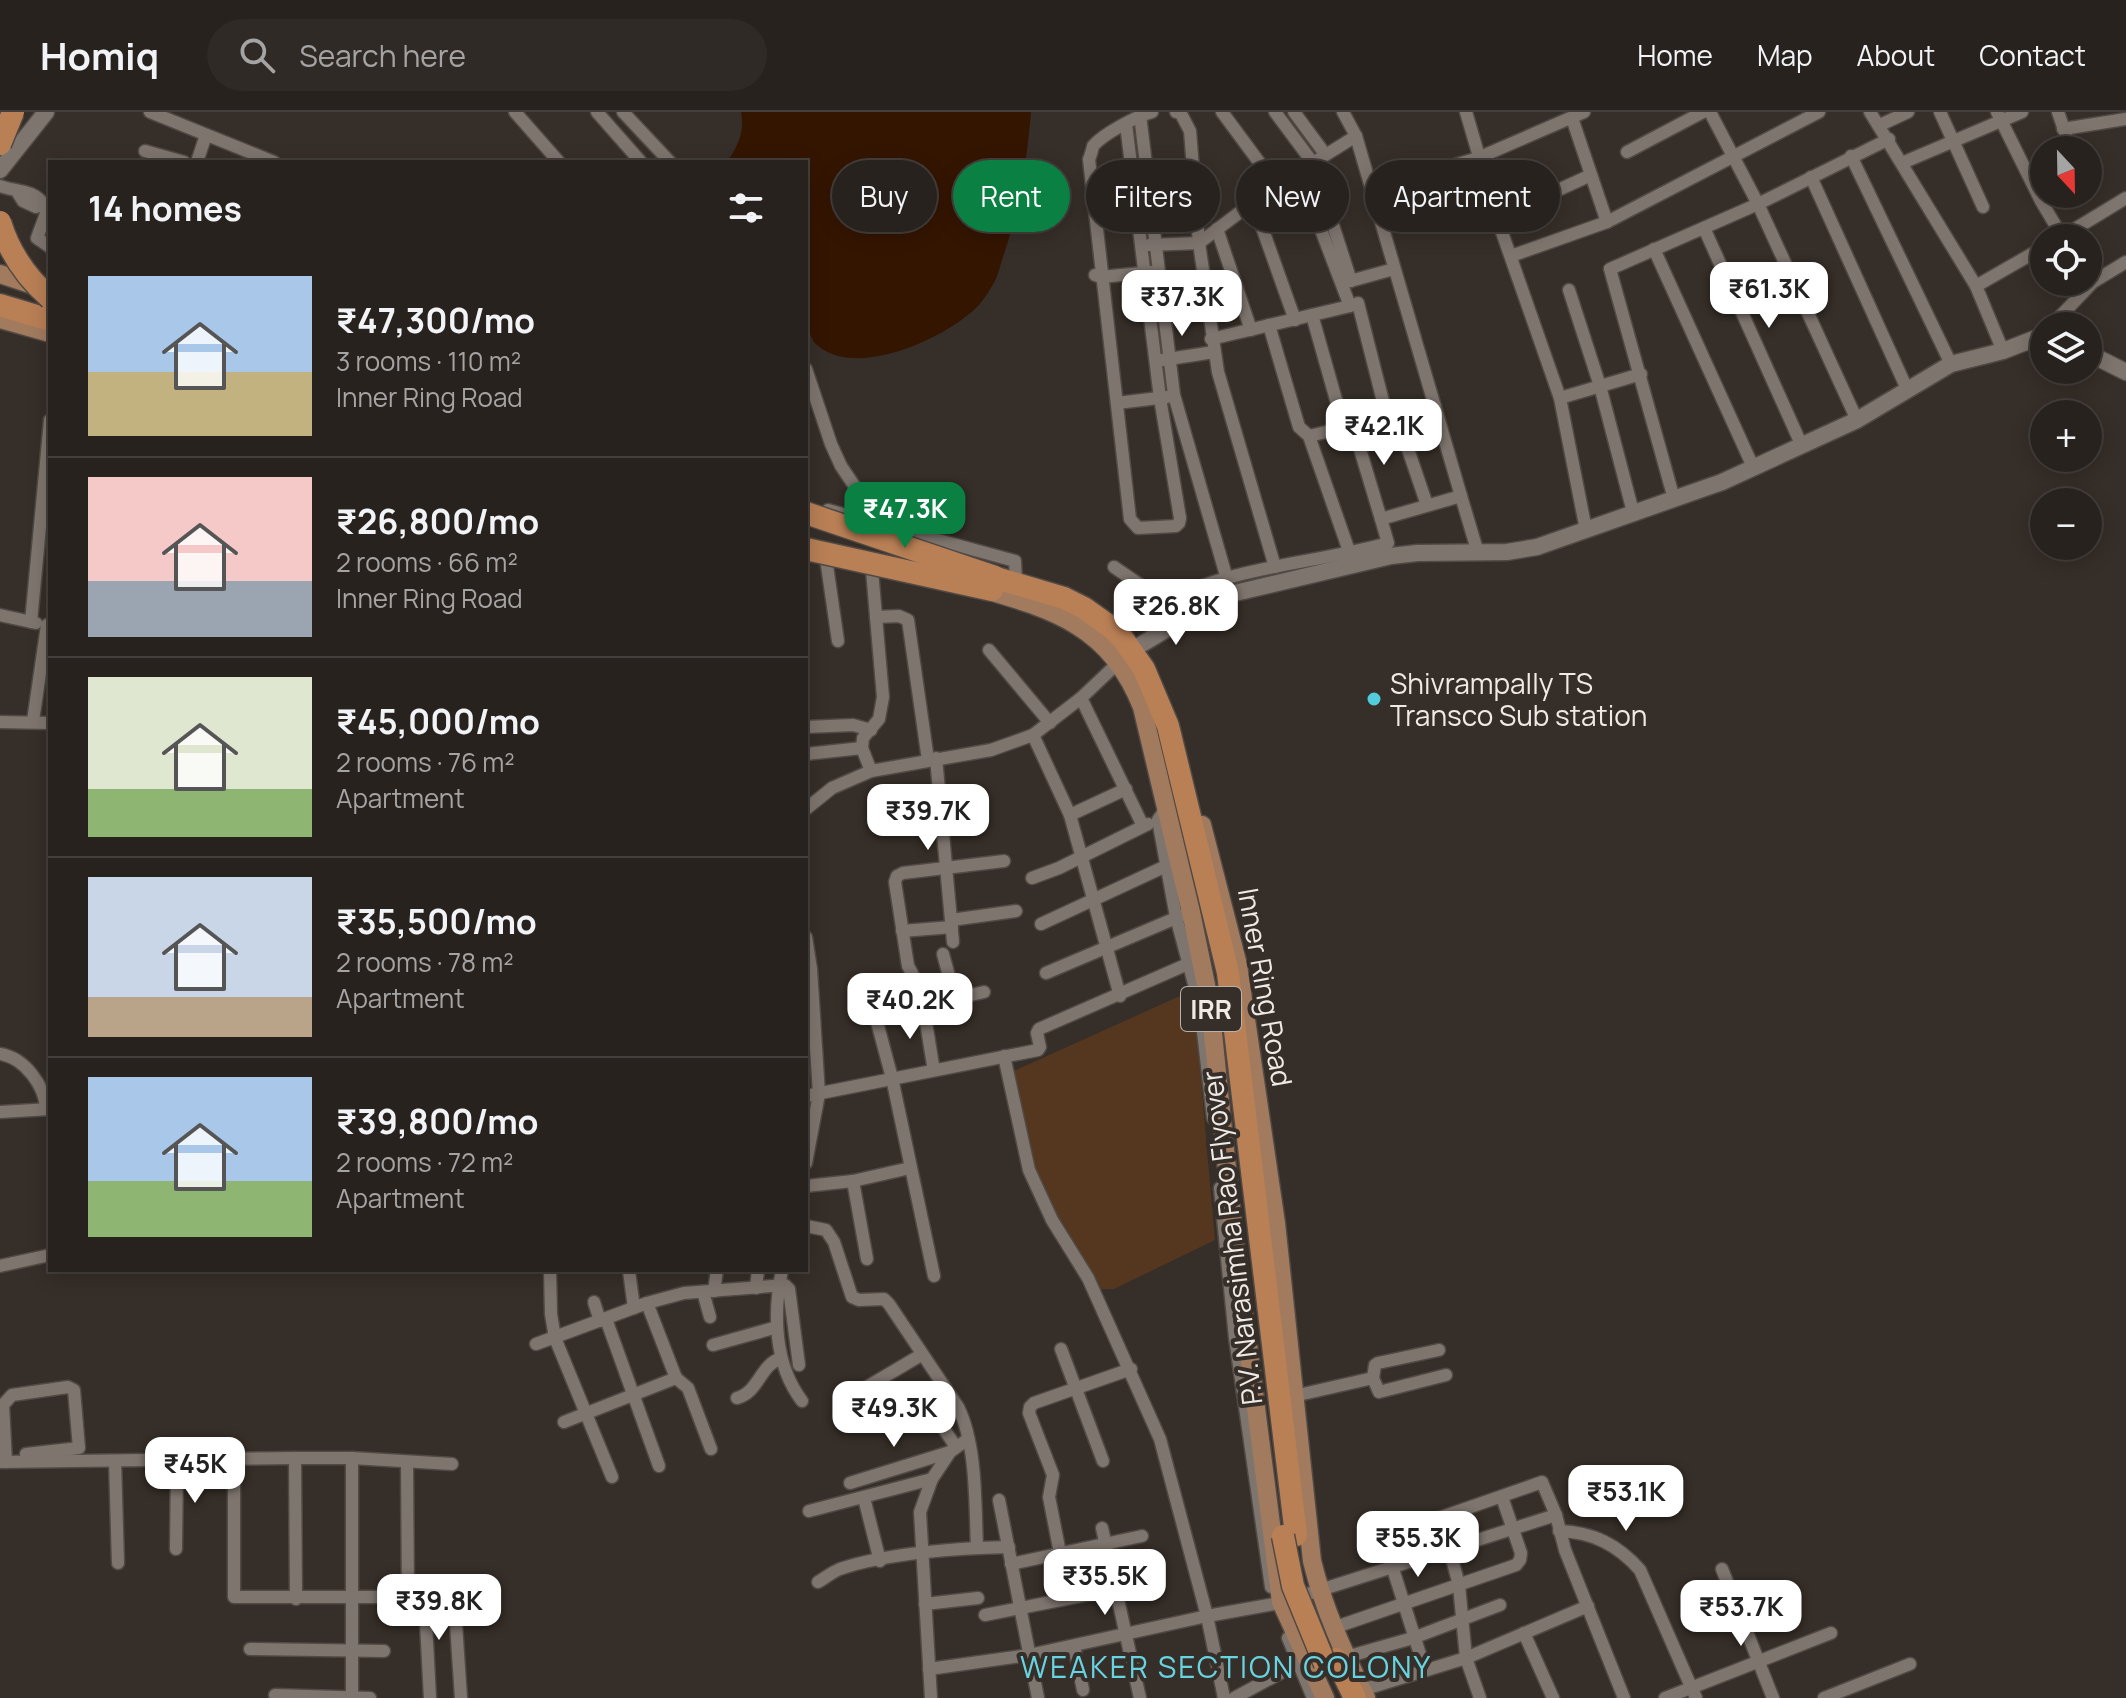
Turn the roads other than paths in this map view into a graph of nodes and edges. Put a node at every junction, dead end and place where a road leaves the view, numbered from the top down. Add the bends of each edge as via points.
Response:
1 (13, 112) edge
2 (25, 112) edge
3 (46, 112) edge
4 (150, 112) edge
5 (515, 112) edge
6 (597, 112) edge
7 (623, 112) edge
8 (1176, 112) edge
9 (1222, 112) edge
10 (1275, 112) edge
11 (1294, 112) edge
12 (1343, 112) edge
13 (1466, 112) edge
14 (1703, 112) edge
15 (1710, 112) edge
16 (1819, 112) edge
17 (1870, 112) edge
18 (1908, 112) edge
19 (1940, 112) edge
20 (2022, 112) edge
21 (2058, 112) edge
22 (1146, 114) edge
23 (1569, 116) edge
24 (1999, 117) edge
25 (2126, 119) edge
26 (1126, 124) junction
27 (1880, 125) junction
28 (2063, 129) junction
29 (206, 135) junction
30 (1356, 136) junction
31 (2066, 136) edge
32 (1240, 137) junction
33 (1889, 139) junction
34 (1955, 142) junction
35 (0, 143) edge
36 (145, 151) dead end
37 (1627, 152) dead end
38 (1325, 154) junction
39 (1851, 156) junction
40 (1734, 157) junction
41 (1478, 158) junction
42 (177, 160) edge
43 (198, 160) edge
44 (269, 160) edge
45 (557, 160) edge
46 (639, 160) edge
47 (668, 160) edge
48 (1249, 160) edge
49 (1257, 160) edge
50 (1311, 160) edge
51 (1317, 160) edge
52 (1472, 160) edge
53 (1902, 163) junction
54 (0, 170) edge
55 (2030, 170) edge
56 (1591, 175) junction
57 (1811, 177) junction
58 (0, 186) edge
59 (1560, 189) edge
60 (2126, 198) edge
61 (1758, 204) junction
62 (47, 206) edge
63 (1983, 207) dead end
64 (0, 222) edge
65 (1607, 222) junction
66 (2084, 224) edge
67 (1704, 228) junction
68 (1213, 232) edge
69 (1218, 232) edge
70 (1264, 232) edge
71 (1325, 232) edge
72 (1332, 232) edge
73 (1393, 232) edge
74 (1502, 232) edge
75 (1090, 234) dead end
76 (1199, 243) junction
77 (1156, 245) junction
78 (48, 246) edge
79 (1140, 246) junction
80 (1654, 249) junction
81 (1389, 250) junction
82 (2030, 255) edge
83 (0, 256) edge
84 (1511, 256) junction
85 (2126, 262) edge
86 (1394, 269) junction
87 (1159, 271) junction
88 (1144, 273) junction
89 (2102, 273) edge
90 (0, 274) edge
91 (1101, 277) junction
92 (1346, 282) junction
93 (1976, 286) junction
94 (48, 289) edge
95 (0, 290) edge
96 (1569, 290) dead end
97 (48, 296) edge
98 (2076, 296) edge
99 (48, 303) edge
100 (0, 305) edge
101 (1350, 306) junction
102 (48, 310) edge
103 (2062, 312) edge
104 (1312, 315) junction
105 (0, 319) edge
106 (48, 319) edge
107 (1295, 320) junction
108 (1269, 325) junction
109 (1251, 330) junction
110 (48, 332) edge
111 (2030, 339) edge
112 (1213, 346) junction
113 (2003, 351) junction
114 (1169, 358) junction
115 (1155, 360) junction
116 (2102, 360) edge
117 (1951, 364) junction
118 (2126, 372) edge
119 (1641, 374) junction
120 (808, 375) edge
121 (1600, 386) junction
122 (1907, 389) junction
123 (1174, 395) junction
124 (1160, 398) junction
125 (1560, 398) junction
126 (1117, 403) junction
127 (1435, 406) junction
128 (1392, 416) junction
129 (1857, 420) junction
130 (1349, 427) junction
131 (1309, 436) junction
132 (48, 441) edge
133 (1802, 446) junction
134 (1754, 469) junction
135 (1119, 484) dead end
136 (1461, 496) junction
137 (1674, 499) junction
138 (808, 504) edge
139 (1427, 505) junction
140 (1633, 512) junction
141 (808, 514) edge
142 (1130, 519) junction
143 (1381, 519) junction
144 (880, 524) junction
145 (808, 525) edge
146 (1586, 530) junction
147 (811, 543) edge
148 (1478, 553) junction
149 (1350, 554) junction
150 (871, 558) junction
151 (1114, 567) dead end
152 (1275, 567) junction
153 (1311, 568) junction
154 (1005, 577) junction
155 (1227, 579) junction
156 (1165, 602) junction
157 (1199, 614) junction
158 (0, 615) edge
159 (876, 617) junction
160 (31, 622) junction
161 (1177, 623) junction
162 (48, 626) edge
163 (48, 632) edge
164 (838, 641) dead end
165 (989, 650) dead end
166 (1139, 650) junction
167 (1119, 662) junction
168 (1081, 698) junction
169 (33, 721) junction
170 (0, 722) edge
171 (48, 723) edge
172 (1050, 723) junction
173 (808, 727) edge
174 (871, 730) junction
175 (1033, 735) junction
176 (862, 748) junction
177 (808, 754) edge
178 (932, 759) junction
179 (871, 771) junction
180 (1126, 789) junction
181 (808, 807) edge
182 (1070, 815) junction
183 (1162, 815) junction
184 (943, 820) junction
185 (963, 820) dead end
186 (1143, 826) junction
187 (1081, 857) junction
188 (1004, 861) dead end
189 (1166, 866) junction
190 (947, 867) junction
191 (1032, 878) dead end
192 (1092, 902) junction
193 (1016, 911) dead end
194 (1184, 915) junction
195 (952, 924) junction
196 (1041, 924) dead end
197 (902, 931) junction
198 (953, 942) dead end
199 (1105, 950) junction
200 (943, 954) dead end
201 (1190, 963) junction
202 (808, 969) edge
203 (1046, 973) dead end
204 (984, 992) dead end
205 (1120, 996) junction
206 (955, 998) junction
207 (921, 1006) junction
208 (0, 1054) edge
209 (1004, 1056) junction
210 (934, 1070) junction
211 (892, 1078) junction
212 (813, 1095) edge
213 (48, 1109) edge
214 (0, 1112) edge
215 (808, 1144) edge
216 (910, 1168) junction
217 (853, 1181) junction
218 (808, 1186) edge
219 (808, 1226) edge
220 (48, 1255) edge
221 (867, 1259) dead end
222 (0, 1266) edge
223 (550, 1272) edge
224 (629, 1272) edge
225 (716, 1272) edge
226 (758, 1272) edge
227 (782, 1272) edge
228 (934, 1276) dead end
229 (779, 1286) junction
230 (756, 1288) junction
231 (708, 1292) junction
232 (594, 1302) dead end
233 (647, 1303) junction
234 (634, 1308) junction
235 (710, 1317) dead end
236 (603, 1320) junction
237 (777, 1327) junction
238 (555, 1338) junction
239 (536, 1344) dead end
240 (713, 1345) dead end
241 (1061, 1349) dead end
242 (1439, 1350) dead end
243 (921, 1355) junction
244 (781, 1358) junction
245 (799, 1365) dead end
246 (1131, 1369) junction
247 (1446, 1375) dead end
248 (676, 1378) junction
249 (1373, 1378) junction
250 (1076, 1389) junction
251 (921, 1395) dead end
252 (632, 1396) junction
253 (1294, 1396) junction
254 (850, 1397) dead end
255 (737, 1398) dead end
256 (802, 1401) dead end
257 (587, 1414) junction
258 (564, 1422) dead end
259 (968, 1439) junction
260 (711, 1449) dead end
261 (953, 1449) junction
262 (26, 1454) dead end
263 (295, 1458) junction
264 (352, 1458) junction
265 (234, 1460) junction
266 (115, 1461) junction
267 (177, 1461) junction
268 (1103, 1461) dead end
269 (3, 1462) edge
270 (407, 1462) junction
271 (452, 1464) dead end
272 (659, 1466) dead end
273 (612, 1477) dead end
274 (932, 1479) junction
275 (850, 1483) dead end
276 (1502, 1497) junction
277 (864, 1498) junction
278 (999, 1500) dead end
279 (809, 1511) dead end
280 (1556, 1515) junction
281 (1441, 1518) junction
282 (1102, 1528) dead end
283 (1513, 1529) junction
284 (1559, 1531) junction
285 (1390, 1535) dead end
286 (1142, 1536) dead end
287 (1106, 1544) junction
288 (977, 1547) junction
289 (1009, 1547) junction
290 (176, 1549) dead end
291 (1450, 1549) junction
292 (922, 1553) junction
293 (1060, 1553) junction
294 (880, 1561) junction
295 (118, 1563) dead end
296 (1011, 1564) junction
297 (1393, 1569) junction
298 (1722, 1569) dead end
299 (818, 1582) dead end
300 (1459, 1585) junction
301 (1117, 1589) junction
302 (1319, 1592) junction
303 (352, 1597) junction
304 (408, 1597) junction
305 (978, 1598) dead end
306 (296, 1599) junction
307 (1277, 1603) junction
308 (1402, 1603) junction
309 (425, 1604) junction
310 (925, 1604) junction
311 (1500, 1605) dead end
312 (1018, 1606) junction
313 (1588, 1606) junction
314 (985, 1615) dead end
315 (1207, 1616) junction
316 (1461, 1620) junction
317 (1333, 1628) junction
318 (1524, 1633) junction
319 (1831, 1633) dead end
320 (1127, 1634) junction
321 (1413, 1638) junction
322 (1074, 1646) junction
323 (250, 1649) dead end
324 (352, 1651) junction
325 (384, 1651) dead end
326 (1029, 1655) junction
327 (1346, 1657) junction
328 (1466, 1658) junction
329 (1757, 1661) junction
330 (1299, 1663) junction
331 (1910, 1664) dead end
332 (929, 1669) junction
333 (1425, 1670) junction
334 (1083, 1690) dead end
335 (1694, 1692) edge
336 (275, 1695) dead end
337 (1356, 1696) edge
338 (352, 1697) edge
339 (1313, 1697) edge
340 (370, 1698) edge
341 (430, 1698) edge
342 (461, 1698) edge
343 (931, 1698) edge
344 (1038, 1698) edge
345 (1140, 1698) edge
346 (1224, 1698) edge
347 (1234, 1698) edge
348 (1480, 1698) edge
349 (1553, 1698) edge
350 (1624, 1698) edge
351 (1665, 1698) edge
352 (1773, 1698) edge
353 (1824, 1698) edge

1 - 35 highway, bridge
2 - 35 highway
3 - 54 street
4 - 29 street
5 - 45 street
6 - 46 street
7 - 47 street
8 - 76 street via 1190,131
9 - 32 street
10 - 50 street
11 - 38 street
12 - 30 street
13 - 41 street
14 - 37 street
15 - 40 street
16 - 40 street
17 - 27 street
18 - 27 street
19 - 34 street
20 - 24 street
21 - 28 street
22 - 26 street
22 - 77 street
23 - 41 street
23 - 56 street
24 - 34 street
24 - 55 street
25 - 28 street
26 - 79 street
26 - 91 street via 1093,146 1089,159
27 - 33 street
28 - 31 street
29 - 43 street
29 - 44 street
30 - 38 street
30 - 81 street
32 - 48 street via 1238,145
32 - 49 street
33 - 39 street
33 - 53 street
34 - 53 street
34 - 63 street
36 - 42 street
38 - 51 street
39 - 57 street
39 - 117 street
40 - 61 street
40 - 65 street
41 - 52 street
53 - 93 street
56 - 59 street
56 - 65 street
57 - 61 street
57 - 122 street
58 - 62 street via 36,207
60 - 66 street
61 - 67 street
61 - 129 street
62 - 78 street via 37,238
64 - 97 highway, bridge via 15,258
65 - 84 street
67 - 80 street
67 - 133 street
68 - 76 street
69 - 109 street
70 - 107 street
71 - 92 street
72 - 92 street
73 - 81 street via 1396,242
74 - 84 street
75 - 91 street via 1094,274
76 - 77 street
76 - 112 street
77 - 79 street
77 - 87 street
79 - 88 street
80 - 119 street via 1610,269
80 - 134 street
81 - 86 street
82 - 93 street
83 - 102 highway via 21,287
84 - 125 street
85 - 89 street
86 - 92 street
86 - 127 street
87 - 88 street
87 - 114 street
88 - 91 street
88 - 115 street
90 - 94 main road
91 - 126 street
92 - 101 street
93 - 113 street
95 - 99 highway
96 - 121 street
98 - 103 street
100 - 106 highway
101 - 104 street
101 - 128 street via 1358,303
104 - 107 street
104 - 130 street
105 - 110 main road
107 - 108 street
108 - 109 street
108 - 131 street via 1299,427
109 - 112 street
111 - 113 street
112 - 114 street
112 - 152 street
113 - 117 street
114 - 115 street
114 - 123 street
115 - 124 street
116 - 118 street
117 - 122 street
119 - 121 street
119 - 137 street
120 - 144 street via 841,466
121 - 125 street
121 - 140 street
122 - 129 street
123 - 124 street
123 - 155 street
124 - 126 street
124 - 142 street via 1179,523 1138,528
125 - 146 street
126 - 142 street
127 - 128 street
127 - 136 street
128 - 130 street
128 - 139 street
129 - 133 street
130 - 131 street
130 - 143 street
131 - 149 street
132 - 160 street
133 - 134 street
134 - 137 street
135 - 142 street via 1123,515
136 - 139 street
136 - 148 street
137 - 140 street
138 - 144 street, Inner Ring Road
139 - 143 street
140 - 146 street
141 - 154 highway, bridge
143 - 149 street via 1388,543
144 - 154 street, Inner Ring Road
145 - 154 highway, P.V. Narasimha Rao Flyover, bridge
146 - 148 street via 1537,547
147 - 150 main road, Inner Ring Road / IRR
147 - 154 highway, bridge
147 - 164 street
148 - 153 street via 1417,553
149 - 153 street
150 - 159 street
150 - 167 main road, Inner Ring Road / IRR via 1044,607 1089,632
151 - 156 street
152 - 153 street
152 - 155 street
153 - 157 street via 1235,593
154 - 166 main road, Inner Ring Road / IRR via 1087,603
154 - 337 highway, P.V. Narasimha Rao Flyover, bridge via 1104,637 1134,675 1156,730 1215,974 1287,1562 1303,1614
155 - 156 street via 1195,586
156 - 161 street
157 - 161 street
157 - 166 street
158 - 160 street
159 - 174 street via 883,697
159 - 178 street via 908,620
160 - 162 street
161 - 166 street
163 - 169 street
165 - 172 street
166 - 253 main road, Inner Ring Road / IRR via 1164,699 1238,965 1276,1223
167 - 168 street
167 - 183 main road, Inner Ring Road / IRR via 1142,707
168 - 172 street
168 - 180 street
169 - 170 street
169 - 171 street
172 - 175 street
173 - 174 street via 853,725
174 - 176 street
175 - 178 street via 991,750
175 - 182 street
176 - 177 street
176 - 179 street
178 - 179 street
178 - 184 street
179 - 181 street via 832,788
180 - 182 street
180 - 186 street
182 - 187 street
183 - 186 street
183 - 189 street
183 - 194 main road, Inner Ring Road / IRR
184 - 185 street
184 - 190 street
186 - 187 street
187 - 191 street
187 - 192 street
188 - 190 street
189 - 192 street
189 - 194 street
190 - 195 street
190 - 197 street via 897,876
192 - 196 street
192 - 199 street
193 - 195 street
194 - 199 street
194 - 201 street
194 - 307 main road, Inner Ring Road / IRR via 1210,1004
195 - 197 street
195 - 198 street
197 - 207 street
199 - 203 street
199 - 205 street
200 - 206 street
201 - 205 street
201 - 307 street via 1200,1006 1235,1338
202 - 212 street
204 - 206 street
205 - 209 street via 1039,1029 1040,1049
206 - 207 street
207 - 210 street
207 - 211 street via 878,1016
208 - 213 street via 36,1079
209 - 210 street
209 - 246 street via 1029,1170
210 - 211 street
211 - 212 street
211 - 216 street
212 - 215 street
213 - 214 street
216 - 217 street
216 - 228 street
217 - 218 street
217 - 221 street
219 - 243 street via 826,1230 834,1242 852,1297 884,1299
220 - 222 street
223 - 238 street
224 - 234 street
225 - 231 street
226 - 230 street
227 - 229 street
229 - 230 street
229 - 237 street
229 - 245 street via 789,1289
230 - 231 street
231 - 233 street
231 - 235 street
232 - 236 street
233 - 234 street
233 - 248 street
234 - 236 street
236 - 238 street
236 - 252 street
237 - 240 street
237 - 244 street
238 - 239 street
238 - 257 street
241 - 250 street
242 - 249 street via 1378,1363
243 - 254 street
243 - 259 street via 958,1407
244 - 255 street via 768,1364 748,1393
244 - 256 street
246 - 250 street
246 - 315 street via 1160,1439
247 - 249 street via 1379,1392
248 - 252 street
248 - 260 street via 688,1388
249 - 253 street
250 - 268 street
250 - 293 street via 1034,1403 1029,1413 1053,1475 1049,1497
251 - 261 street
252 - 257 street
252 - 272 street
253 - 302 main road, Inner Ring Road / IRR
257 - 258 street
257 - 273 street
259 - 261 street
259 - 288 street
261 - 274 street
261 - 275 street
262 - 269 street via 79,1448 74,1390 5,1400
263 - 264 street
263 - 265 street
263 - 306 street
264 - 270 street
264 - 303 street
265 - 267 street
265 - 306 street via 234,1597
266 - 267 street
266 - 269 street
266 - 295 street
267 - 290 street
270 - 271 street
270 - 304 street
274 - 277 street
274 - 292 street via 920,1512
276 - 280 street via 1542,1482
276 - 281 street
276 - 283 street
277 - 279 street
277 - 294 street
278 - 289 street
280 - 283 street
280 - 284 street
281 - 285 street
281 - 291 street
282 - 287 street
283 - 291 street
283 - 300 street via 1520,1560 1516,1565
284 - 313 street
284 - 335 street via 1581,1531 1601,1539 1640,1570
286 - 287 street
287 - 293 street
287 - 301 street
288 - 289 street
288 - 292 street
289 - 296 street
291 - 297 street
291 - 300 street
292 - 294 street
292 - 310 street
293 - 296 street
294 - 299 street via 837,1570
296 - 312 street
297 - 302 street
297 - 308 street
298 - 329 street
300 - 308 street
300 - 316 street
301 - 312 street
301 - 320 street
302 - 307 street
302 - 317 main road, Inner Ring Road / IRR
303 - 304 street
303 - 306 street
303 - 324 street
304 - 309 street
305 - 310 street
307 - 315 street
307 - 330 street
307 - 339 main road, Inner Ring Road / IRR
308 - 317 street
308 - 321 street
309 - 341 street
309 - 342 street via 448,1608 454,1615
310 - 332 street
311 - 316 street
312 - 314 street
312 - 326 street
313 - 318 street
313 - 350 street
315 - 320 street
315 - 346 street
316 - 321 street
316 - 328 street
317 - 327 main road, Inner Ring Road / IRR
318 - 328 street
318 - 349 street
319 - 329 street
320 - 322 street
320 - 345 street
321 - 327 street
321 - 333 street
322 - 326 street
322 - 334 street
323 - 324 street
324 - 325 street
324 - 338 street
326 - 332 street
326 - 344 street
327 - 337 main road, Inner Ring Road / IRR
328 - 333 street
328 - 348 street
329 - 335 street
329 - 352 street
330 - 339 street
330 - 347 street
331 - 353 street
332 - 343 street
333 - 337 street
335 - 351 street
336 - 338 street
338 - 340 street

